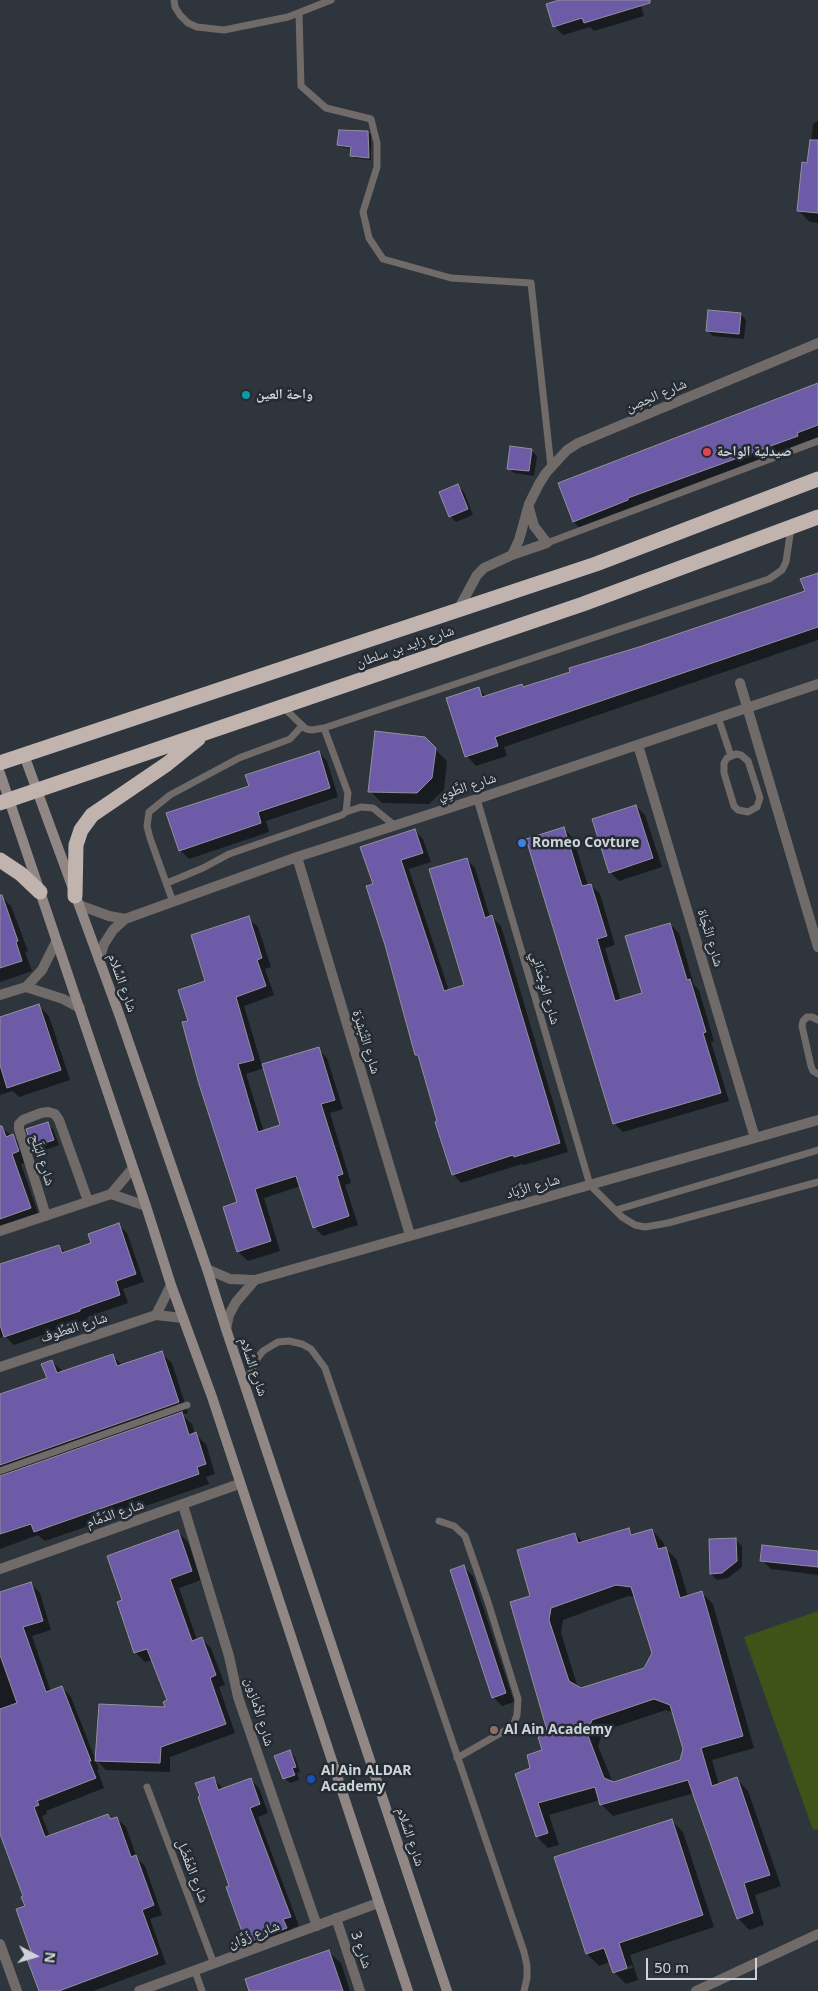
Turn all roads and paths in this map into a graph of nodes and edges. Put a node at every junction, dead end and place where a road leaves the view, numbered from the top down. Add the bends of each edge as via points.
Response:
1 (174, 0) edge
2 (331, 0) edge
3 (300, 13) junction
4 (818, 343) edge
5 (818, 441) edge
6 (551, 467) junction
7 (818, 479) edge
8 (529, 504) junction
9 (818, 517) edge
10 (791, 528) junction
11 (547, 544) junction
12 (512, 555) junction
13 (458, 610) junction
14 (740, 682) dead end
15 (818, 684) edge
16 (282, 706) junction
17 (747, 707) junction
18 (718, 717) junction
19 (301, 727) junction
20 (324, 728) junction
21 (204, 733) junction
22 (638, 745) junction
23 (24, 755) junction
24 (731, 756) junction
25 (0, 763) edge
26 (0, 772) edge
27 (36, 791) junction
28 (477, 799) junction
29 (4, 802) edge
30 (346, 812) junction
31 (394, 825) junction
32 (297, 857) junction
33 (0, 860) edge
34 (167, 883) junction
35 (40, 892) junction
36 (77, 900) junction
37 (173, 902) junction
38 (125, 919) junction
39 (56, 942) junction
40 (818, 947) edge
41 (99, 960) junction
42 (26, 987) junction
43 (0, 995) edge
44 (80, 1008) junction
45 (818, 1020) edge
46 (818, 1074) edge
47 (818, 1120) edge
48 (755, 1138) junction
49 (818, 1150) edge
50 (133, 1168) junction
51 (818, 1182) edge
52 (590, 1184) junction
53 (111, 1194) junction
54 (88, 1202) junction
55 (146, 1206) junction
56 (616, 1210) junction
57 (46, 1216) junction
58 (0, 1231) edge
59 (410, 1235) junction
60 (207, 1269) junction
61 (255, 1280) junction
62 (171, 1286) junction
63 (156, 1315) junction
64 (183, 1318) junction
65 (226, 1330) junction
66 (0, 1367) edge
67 (245, 1387) junction
68 (187, 1405) dead end
69 (0, 1471) edge
70 (239, 1484) junction
71 (183, 1505) junction
72 (440, 1521) dead end
73 (0, 1569) edge
74 (457, 1758) junction
75 (147, 1787) dead end
76 (378, 1903) junction
77 (336, 1918) junction
78 (316, 1926) junction
79 (818, 1934) edge
80 (0, 1944) edge
81 (214, 1964) junction
82 (195, 1971) junction
83 (17, 1991) edge
84 (138, 1991) edge
85 (202, 1991) edge
86 (360, 1991) edge
87 (408, 1991) edge
88 (447, 1991) edge
89 (524, 1991) edge
90 (696, 1991) edge

1 - 3 lane via 175,7 188,23 209,29 246,27
2 - 3 lane
3 - 6 lane via 301,86 326,108 371,119 377,143 377,167 363,212 369,238 383,259 451,278 531,283
4 - 6 street, شارع الحِصِن via 578,443
5 - 11 lane
6 - 8 street, شارع الحِصِن
7 - 13 highway, شارع زايد بن سلطان via 596,564
8 - 11 street via 534,526
8 - 12 street, شارع الحِصِن
9 - 10 highway, شارع زايد بن سلطان
10 - 16 highway, شارع زايد بن سلطان via 583,604
10 - 20 lane via 786,562 782,570 770,579
11 - 12 street
12 - 13 street via 489,565 477,575
13 - 23 highway, شارع زايد بن سلطان
14 - 17 street
15 - 17 street, شارع الطَّوِي
16 - 19 lane
16 - 21 highway, شارع زايد بن سلطان
17 - 18 street, شارع الطَّوِي
17 - 40 street
18 - 22 street, شارع الطَّوِي
18 - 24 lane
19 - 20 lane via 312,730
19 - 34 lane via 290,739 239,758 152,808 147,826
20 - 30 lane via 348,792
21 - 27 highway, شارع زايد بن سلطان
21 - 36 highway via 167,764 92,814 76,845
22 - 28 street, شارع الطَّوِي
22 - 48 street, شارع النَّجَاة
23 - 25 highway, شارع زايد بن سلطان
23 - 27 street, شارع السَّلام
24 - 24 lane via 723,768 729,790 734,806 748,812 757,808 759,793 748,760 741,755
26 - 29 street
27 - 29 highway, شارع زايد بن سلطان
27 - 36 street, شارع السَّلام
28 - 31 street, شارع الطَّوِي
28 - 52 lane, شارع الوِجْدَانِي
29 - 35 street
30 - 31 lane via 361,807 372,808
30 - 34 lane via 229,854
31 - 32 street, شارع الطَّوِي
32 - 37 street, شارع الطَّوِي
32 - 59 street, شارع التَّبْشِرَة
33 - 35 highway
34 - 37 lane
35 - 39 street
36 - 38 street via 101,914
36 - 41 street, شارع السَّلام
37 - 38 street, شارع الطَّوِي
38 - 41 street, شارع الطَّوِي via 104,944
39 - 42 street via 42,970
39 - 44 street
41 - 60 street, شارع السَّلام
42 - 43 street
42 - 44 street
44 - 50 street
45 - 46 lane via 807,1017 802,1026 813,1070
47 - 48 street, شارع الزَّبَاد
48 - 52 street, شارع الزَّبَاد
49 - 56 lane
50 - 53 street
50 - 55 street
51 - 56 lane via 654,1227 635,1225
52 - 56 lane
52 - 59 street, شارع الزَّبَاد
53 - 54 street
53 - 55 street
54 - 57 street
54 - 57 street, شارع البَلَح via 59,1120 55,1114 41,1113 23,1120 19,1129
55 - 62 street
57 - 58 street
59 - 61 street, شارع الزَّبَاد
60 - 61 street, شارع الزَّبَاد via 230,1279
60 - 65 street, شارع السَّلام
61 - 65 street via 236,1302
62 - 63 street
62 - 64 street
63 - 64 street, شارع العَطُوف
63 - 66 street, شارع العَطُوف
64 - 70 street
65 - 67 street, شارع السَّلام
67 - 74 lane via 256,1360 270,1345 289,1341 302,1344 318,1356
67 - 88 street, شارع السَّلام
68 - 69 lane
70 - 71 street, شارع الدَمَّام
70 - 76 street
71 - 73 street, شارع الدَمَّام
71 - 78 street, شارع الأمازون via 238,1696
72 - 74 lane via 454,1526 465,1536 518,1699 513,1726
74 - 89 lane via 524,1952 527,1966
75 - 81 lane, شارع المُفَضَل
76 - 77 street, شارع زُوَّان
76 - 87 street
77 - 78 street, شارع زُوَّان
77 - 86 street, شارع 3
78 - 81 street, شارع زُوَّان
79 - 90 street
80 - 83 street
81 - 82 street, شارع زُوَّان
82 - 84 street, شارع زُوَّان
82 - 85 lane

